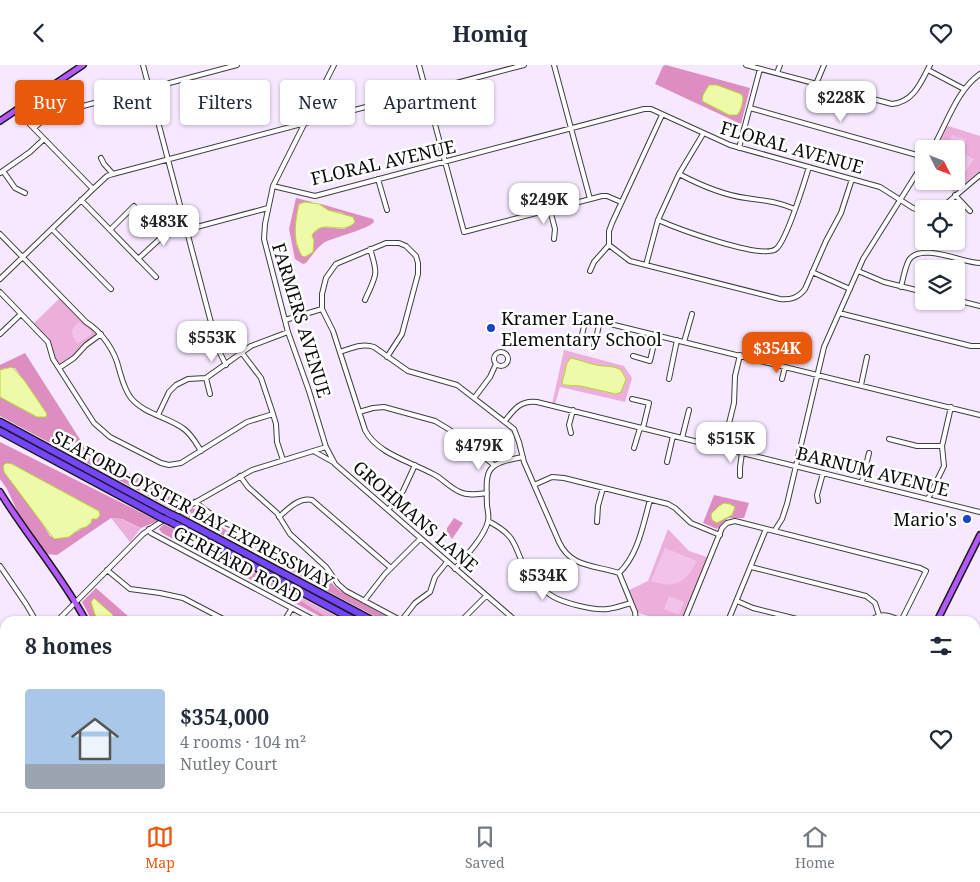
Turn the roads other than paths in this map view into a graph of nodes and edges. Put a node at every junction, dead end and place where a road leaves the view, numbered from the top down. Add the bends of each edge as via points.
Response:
1 (83, 65) edge
2 (143, 65) edge
3 (237, 65) edge
4 (334, 65) edge
5 (419, 65) edge
6 (524, 65) edge
7 (554, 65) edge
8 (746, 65) edge
9 (780, 65) edge
10 (824, 65) edge
11 (929, 67) edge
12 (760, 69) junction
13 (777, 73) junction
14 (980, 73) edge
15 (61, 80) edge
16 (147, 80) edge
17 (326, 80) edge
18 (423, 80) edge
19 (467, 80) edge
20 (170, 83) edge
21 (816, 84) junction
22 (964, 89) junction
23 (94, 103) edge
24 (750, 108) junction
25 (15, 111) edge
26 (662, 115) junction
27 (0, 121) edge
28 (31, 125) edge
29 (159, 125) edge
30 (294, 125) edge
31 (304, 125) edge
32 (435, 125) edge
33 (34, 128) junction
34 (571, 128) junction
35 (703, 134) junction
36 (44, 139) junction
37 (937, 140) edge
38 (739, 148) junction
39 (915, 154) edge
40 (101, 158) dead end
41 (168, 159) junction
42 (445, 162) junction
43 (809, 167) junction
44 (1, 172) edge
45 (113, 174) junction
46 (680, 174) junction
47 (980, 175) edge
48 (915, 176) edge
49 (378, 179) junction
50 (852, 179) junction
51 (273, 186) junction
52 (93, 189) junction
53 (25, 193) dead end
54 (955, 195) junction
55 (590, 199) junction
56 (900, 199) junction
57 (81, 200) junction
58 (950, 200) edge
59 (621, 202) junction
60 (134, 206) dead end
61 (268, 209) junction
62 (387, 209) dead end
63 (795, 209) junction
64 (915, 209) edge
65 (550, 210) junction
66 (970, 211) dead end
67 (658, 220) junction
68 (52, 229) junction
69 (110, 230) junction
70 (187, 230) junction
71 (0, 234) edge
72 (554, 239) dead end
73 (609, 245) junction
74 (370, 249) junction
75 (23, 257) junction
76 (138, 259) junction
77 (980, 263) edge
78 (646, 265) junction
79 (590, 271) dead end
80 (858, 271) junction
81 (812, 272) junction
82 (156, 277) dead end
83 (0, 279) edge
84 (901, 287) junction
85 (110, 289) dead end
86 (850, 289) junction
87 (915, 290) edge
88 (0, 293) edge
89 (365, 300) dead end
90 (965, 302) edge
91 (980, 306) edge
92 (322, 309) junction
93 (839, 313) junction
94 (21, 314) junction
95 (692, 314) dead end
96 (577, 317) dead end
97 (586, 318) junction
98 (285, 319) junction
99 (600, 321) junction
100 (288, 331) junction
101 (0, 334) edge
102 (100, 334) junction
103 (656, 335) junction
104 (581, 339) dead end
105 (677, 340) junction
106 (780, 340) dead end
107 (684, 342) junction
108 (980, 345) edge
109 (594, 347) dead end
110 (340, 352) junction
111 (242, 353) junction
112 (740, 355) junction
113 (633, 356) dead end
114 (388, 357) junction
115 (867, 357) dead end
116 (496, 364) dead end
117 (774, 364) junction
118 (226, 365) junction
119 (785, 367) junction
120 (59, 368) junction
121 (817, 374) junction
122 (206, 378) junction
123 (668, 379) dead end
124 (782, 379) dead end
125 (861, 385) junction
126 (210, 394) dead end
127 (475, 397) junction
128 (632, 399) dead end
129 (951, 407) junction
130 (573, 411) junction
131 (689, 411) dead end
132 (359, 412) junction
133 (273, 414) junction
134 (158, 415) junction
135 (980, 415) edge
136 (506, 421) junction
137 (0, 422) edge
138 (642, 428) junction
139 (0, 433) edge
140 (571, 433) dead end
141 (673, 435) junction
142 (682, 438) junction
143 (889, 439) dead end
144 (942, 446) junction
145 (326, 447) junction
146 (634, 448) dead end
147 (723, 448) junction
148 (201, 451) junction
149 (313, 451) junction
150 (742, 453) junction
151 (869, 453) dead end
152 (523, 457) junction
153 (282, 460) junction
154 (667, 462) dead end
155 (335, 464) junction
156 (415, 465) junction
157 (494, 465) junction
158 (796, 466) junction
159 (823, 473) junction
160 (240, 476) junction
161 (740, 476) dead end
162 (862, 483) junction
163 (534, 485) junction
164 (604, 488) junction
165 (0, 492) edge
166 (487, 493) junction
167 (928, 499) junction
168 (650, 500) junction
169 (818, 501) dead end
170 (194, 502) junction
171 (388, 510) junction
172 (980, 512) edge
173 (279, 517) junction
174 (488, 521) junction
175 (598, 522) dead end
176 (230, 525) dead end
177 (149, 529) junction
178 (766, 529) junction
179 (775, 530) junction
180 (720, 535) junction
181 (980, 535) edge
182 (420, 539) junction
183 (448, 562) junction
184 (0, 566) edge
185 (751, 567) junction
186 (391, 568) junction
187 (455, 569) junction
188 (107, 570) junction
189 (619, 573) junction
190 (486, 596) junction
191 (364, 601) junction
192 (737, 601) junction
193 (75, 603) junction
194 (631, 603) junction
195 (292, 608) junction
196 (879, 615) joint
197 (33, 616) edge
198 (62, 616) edge
199 (83, 616) edge
200 (216, 616) edge
201 (287, 616) edge
202 (307, 616) edge
203 (347, 616) edge
204 (364, 616) edge
205 (392, 616) edge
206 (405, 616) edge
207 (466, 616) edge
208 (510, 616) edge
209 (635, 616) edge
210 (686, 616) edge
211 (730, 616) edge
212 (785, 616) edge
213 (890, 616) edge
214 (904, 616) edge
215 (940, 616) edge

1 - 15 main road
2 - 16 street
3 - 20 street
4 - 17 street, FARMERS AVENUE
5 - 18 street
6 - 19 street
7 - 34 street
8 - 12 street
9 - 13 street
10 - 21 street
11 - 21 street via 912,96 897,104
11 - 22 street
12 - 13 street
12 - 24 street
13 - 21 street
14 - 22 street
22 - 37 street
23 - 33 street via 49,115
24 - 38 street
24 - 39 street
25 - 27 main road
26 - 34 street, FLORAL AVENUE via 644,109
26 - 35 street, FLORAL AVENUE
26 - 59 street
28 - 33 street
29 - 41 street
30 - 41 street
31 - 51 street, FARMERS AVENUE
32 - 42 street
33 - 36 street
34 - 42 street, FLORAL AVENUE
34 - 55 street
35 - 38 street, FLORAL AVENUE
35 - 46 street
36 - 44 street via 30,153
36 - 52 street
38 - 43 street, FLORAL AVENUE
40 - 45 street
41 - 45 street
41 - 70 street
42 - 49 street, FLORAL AVENUE
42 - 65 street via 464,233
43 - 50 street, FLORAL AVENUE
43 - 63 street
44 - 53 street via 15,188
45 - 52 street
46 - 63 street via 726,194 771,201
46 - 67 street
47 - 54 street
48 - 56 street
49 - 51 street, FLORAL AVENUE via 315,196
49 - 62 street
50 - 56 street, FLORAL AVENUE via 880,187
50 - 81 street via 841,213
51 - 61 street, FARMERS AVENUE
52 - 57 street
54 - 58 street
54 - 66 street
55 - 59 street via 607,196
55 - 65 street
56 - 64 street, FLORAL AVENUE
56 - 80 street
57 - 68 street
57 - 69 street
59 - 73 street via 609,231
60 - 69 street
61 - 70 street
61 - 98 street, FARMERS AVENUE via 264,239
63 - 67 street via 779,245 766,252 693,235
65 - 72 street
67 - 78 street
68 - 75 street
68 - 85 street
69 - 76 street
70 - 76 street via 161,237
70 - 118 street via 218,349
71 - 75 street
73 - 78 street via 626,259
73 - 79 street
74 - 89 street via 376,275
74 - 92 street via 333,267 324,285
74 - 114 street via 386,243 399,243 412,250 418,263 402,334
75 - 83 street
75 - 102 street
76 - 82 street
77 - 84 street via 937,253 915,255 908,262
78 - 81 street via 786,299 800,295
80 - 84 street
80 - 86 street
81 - 86 street
84 - 87 street
86 - 93 street
88 - 94 street
90 - 91 street
92 - 98 street
92 - 110 street
93 - 108 street via 971,346
93 - 121 street via 824,347
94 - 101 street
94 - 120 street via 48,342
95 - 107 street
96 - 97 street
97 - 99 street
97 - 104 street
98 - 100 street, FARMERS AVENUE
99 - 103 street
99 - 109 street
100 - 111 street via 255,344
100 - 145 street, FARMERS AVENUE
102 - 120 street
102 - 134 street via 116,359 129,395 140,406
103 - 105 street
103 - 113 street via 650,361
105 - 107 street
105 - 123 street
106 - 117 street
107 - 112 street
110 - 114 street via 368,345
110 - 132 street
111 - 118 street
111 - 133 street via 260,379
112 - 117 street
112 - 147 street via 734,403
114 - 127 street via 408,371 457,385
115 - 125 street
116 - 127 street
117 - 119 street
118 - 122 street
119 - 121 street
119 - 124 street
120 - 148 street via 94,423 110,437 169,465 180,463
121 - 125 street
121 - 158 street
122 - 126 street
122 - 134 street via 188,379 176,385
125 - 129 street
127 - 136 street
128 - 138 street via 649,403
129 - 135 street
129 - 144 street
130 - 136 street, BARNUM AVENUE via 528,401 519,405
130 - 138 street, BARNUM AVENUE
130 - 140 street via 569,425
131 - 142 street
132 - 156 street via 371,441
132 - 157 street via 384,407 435,421 450,429
133 - 148 street via 247,422
133 - 153 street
134 - 148 street via 183,428
136 - 152 street via 517,433
137 - 204 highway, SEAFORD-OYSTER BAY EXPRESSWAY, bridge
138 - 141 street, BARNUM AVENUE
138 - 146 street
139 - 203 highway, SEAFORD-OYSTER BAY EXPRESSWAY, bridge
141 - 142 street, BARNUM AVENUE
141 - 154 street
142 - 147 street, BARNUM AVENUE
143 - 144 street via 917,446
144 - 167 street via 944,466
145 - 149 street
145 - 155 street, GROHMANS LANE
147 - 150 street, BARNUM AVENUE
149 - 153 street
149 - 155 street
150 - 158 street, BARNUM AVENUE
150 - 161 street
151 - 162 street
152 - 157 street
152 - 163 street
153 - 160 street
155 - 171 street, GROHMANS LANE
156 - 166 street via 460,492
156 - 171 street via 403,491
157 - 166 street via 487,477
158 - 159 street, BARNUM AVENUE
158 - 179 street via 784,515
159 - 162 street, BARNUM AVENUE
159 - 169 street
160 - 170 street
160 - 173 street
162 - 167 street, BARNUM AVENUE
163 - 164 street via 558,477
163 - 189 street via 566,554 575,561
164 - 168 street
164 - 175 street via 598,506
165 - 193 main road
166 - 174 street
167 - 172 street, BARNUM AVENUE
168 - 180 street via 672,507 689,522
168 - 189 street via 629,563
170 - 176 street
170 - 177 street
171 - 182 street, GROHMANS LANE
173 - 186 street via 300,500 312,500
173 - 191 street via 290,535 326,567 338,584
174 - 187 street
174 - 194 street via 510,535 528,573 552,596 600,610
177 - 188 street
177 - 195 street, GERHARD ROAD via 151,533
178 - 179 street
178 - 180 street via 735,521 727,523
178 - 185 street
179 - 214 street via 920,567 926,571
180 - 210 street
181 - 215 main road
182 - 183 street, GROHMANS LANE
182 - 186 street
183 - 187 street, GROHMANS LANE
183 - 206 street via 435,577 430,592
184 - 197 street
185 - 192 street
185 - 196 street via 866,596 874,603
186 - 191 street
187 - 190 street, GROHMANS LANE
188 - 193 street
188 - 200 street via 130,589 182,598
189 - 194 street
190 - 207 street
190 - 208 street, GROHMANS LANE
191 - 205 street
192 - 211 street
192 - 212 street
193 - 198 street
193 - 199 main road
194 - 209 street
195 - 201 street
195 - 202 street, GERHARD ROAD
196 - 213 street

